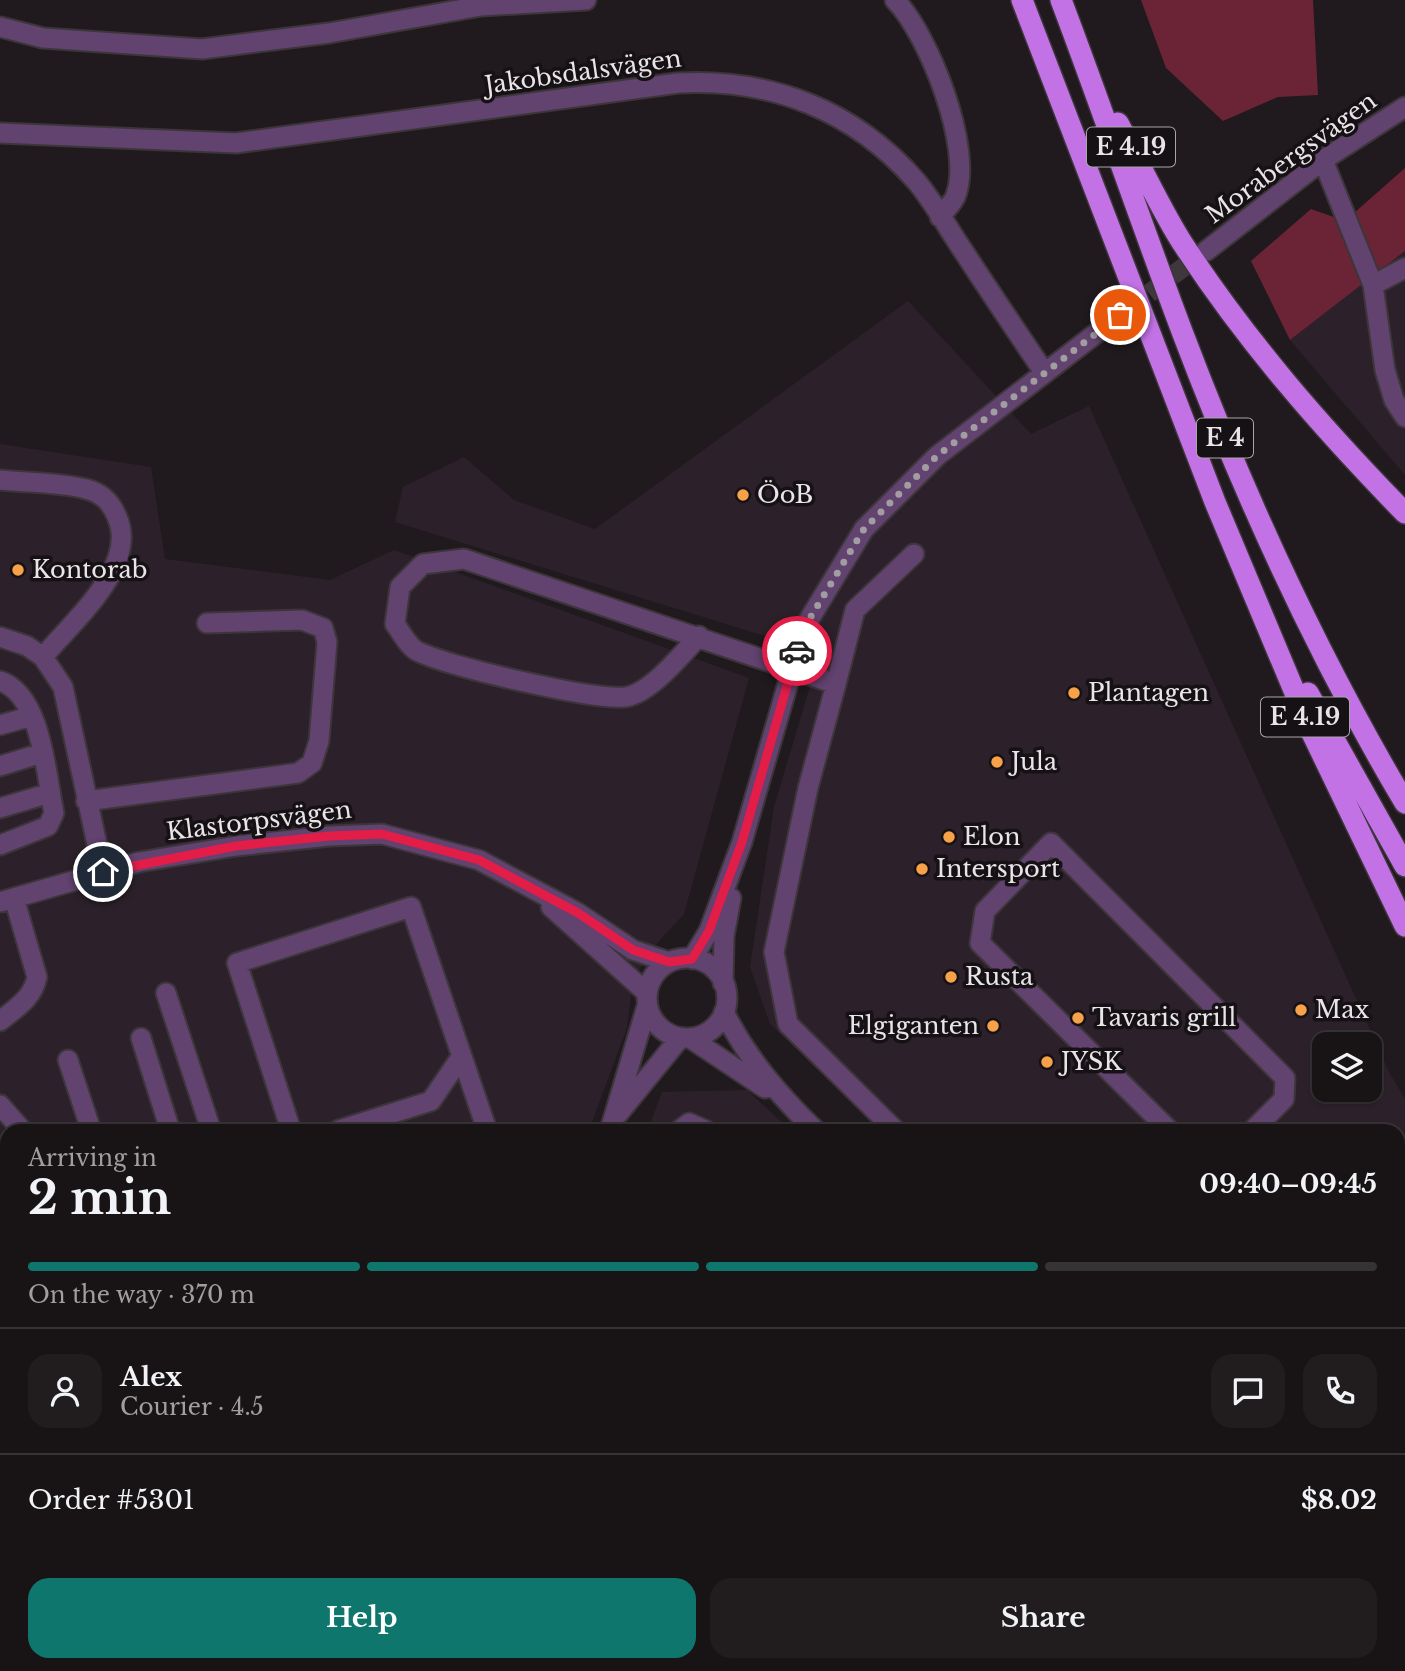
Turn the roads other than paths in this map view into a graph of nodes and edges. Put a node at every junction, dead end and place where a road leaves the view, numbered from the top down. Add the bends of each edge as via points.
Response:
1 (586, 0) edge
2 (895, 0) edge
3 (1022, 0) edge
4 (1061, 0) edge
5 (0, 27) edge
6 (1083, 56) junction
7 (1405, 107) edge
8 (1367, 129) junction
9 (0, 133) edge
10 (1323, 160) junction
11 (1336, 197) junction
12 (940, 217) junction
13 (1206, 251) tunnel mouth
14 (1405, 268) edge
15 (1373, 285) junction
16 (1120, 315) tunnel mouth
17 (1044, 372) junction
18 (1405, 417) edge
19 (0, 480) edge
20 (1215, 502) junction
21 (1405, 513) edge
22 (914, 554) dead end
23 (207, 623) dead end
24 (699, 636) junction
25 (0, 637) edge
26 (43, 657) junction
27 (792, 669) junction
28 (0, 681) edge
29 (836, 684) junction
30 (32, 716) junction
31 (0, 725) edge
32 (42, 753) junction
33 (0, 766) edge
34 (50, 793) junction
35 (86, 801) junction
36 (1405, 803) edge
37 (0, 808) edge
38 (742, 842) junction
39 (0, 845) edge
40 (1405, 866) edge
41 (103, 872) junction
42 (521, 881) junction
43 (7, 900) edge
44 (1405, 926) edge
45 (692, 959) junction
46 (669, 962) junction
47 (723, 983) junction
48 (166, 993) dead end
49 (647, 1000) junction
50 (724, 1012) junction
51 (0, 1021) edge
52 (141, 1038) dead end
53 (685, 1038) junction
54 (461, 1057) junction
55 (68, 1060) dead end
56 (0, 1105) edge
57 (789, 1105) junction
58 (17, 1124) edge
59 (89, 1124) edge
60 (168, 1124) edge
61 (209, 1124) edge
62 (289, 1124) edge
63 (359, 1124) edge
64 (485, 1124) edge
65 (612, 1124) edge
66 (613, 1124) edge
67 (808, 1124) edge
68 (889, 1124) edge
69 (1163, 1124) edge
70 (1259, 1124) edge

1 - 5 street via 481,6 202,49 43,38
2 - 12 street via 928,54 960,146 956,196
3 - 20 highway, E 4
4 - 6 highway, E 4
6 - 21 highway, E 4.19 via 1180,238 1229,312 1326,430
6 - 36 highway, E 4 via 1183,334 1231,452 1307,621
7 - 8 street, Morabergsvägen
8 - 10 street, Morabergsvägen
8 - 11 street via 1343,158
9 - 12 street, Jakobsdalsvägen via 236,144 678,83 730,82 795,97 860,129 916,182
10 - 11 street
10 - 13 street, Morabergsvägen
11 - 15 street
12 - 17 street, Jakobsdalsvägen
14 - 15 street
15 - 18 street via 1385,370
16 - 17 street
17 - 27 street via 937,456 864,529 804,628
19 - 26 street via 88,490 106,498 123,531 116,566
20 - 40 highway, E 4 via 1313,703
20 - 44 highway, E 4.19 via 1311,732
22 - 29 street via 855,610
23 - 35 street via 302,620 323,628 327,642 312,762 298,773
24 - 24 street via 464,559 423,564 400,587 395,624 416,652 494,674 626,697 657,679
24 - 27 street
25 - 26 street
26 - 35 street via 67,701
27 - 29 street
27 - 38 street
28 - 30 street via 15,689
29 - 68 street via 808,788 774,952 788,1024
30 - 31 street
30 - 32 street
32 - 33 street
32 - 34 street
34 - 37 street
34 - 39 street via 54,813 48,826
35 - 41 street
38 - 45 street via 709,931
38 - 47 street via 724,936
41 - 42 street, Klastorpsvägen via 236,846 382,834 479,860
41 - 43 street, Klastorpsvägen
42 - 46 street, Klastorpsvägen via 633,950
42 - 49 street, Klastorpsvägen
43 - 51 street via 37,977 35,989
45 - 46 street
45 - 47 street via 710,965
46 - 49 street via 651,980
47 - 50 street
48 - 61 street
49 - 53 street via 661,1030
49 - 65 street
50 - 53 street via 711,1030
50 - 57 street via 747,1054
52 - 60 street
53 - 57 street
53 - 66 street
54 - 62 street via 411,907 237,964
54 - 63 street via 431,1101
54 - 64 street
55 - 59 street
56 - 58 street
57 - 67 street
69 - 70 street via 980,943 985,911 1051,843 1285,1078 1284,1099

